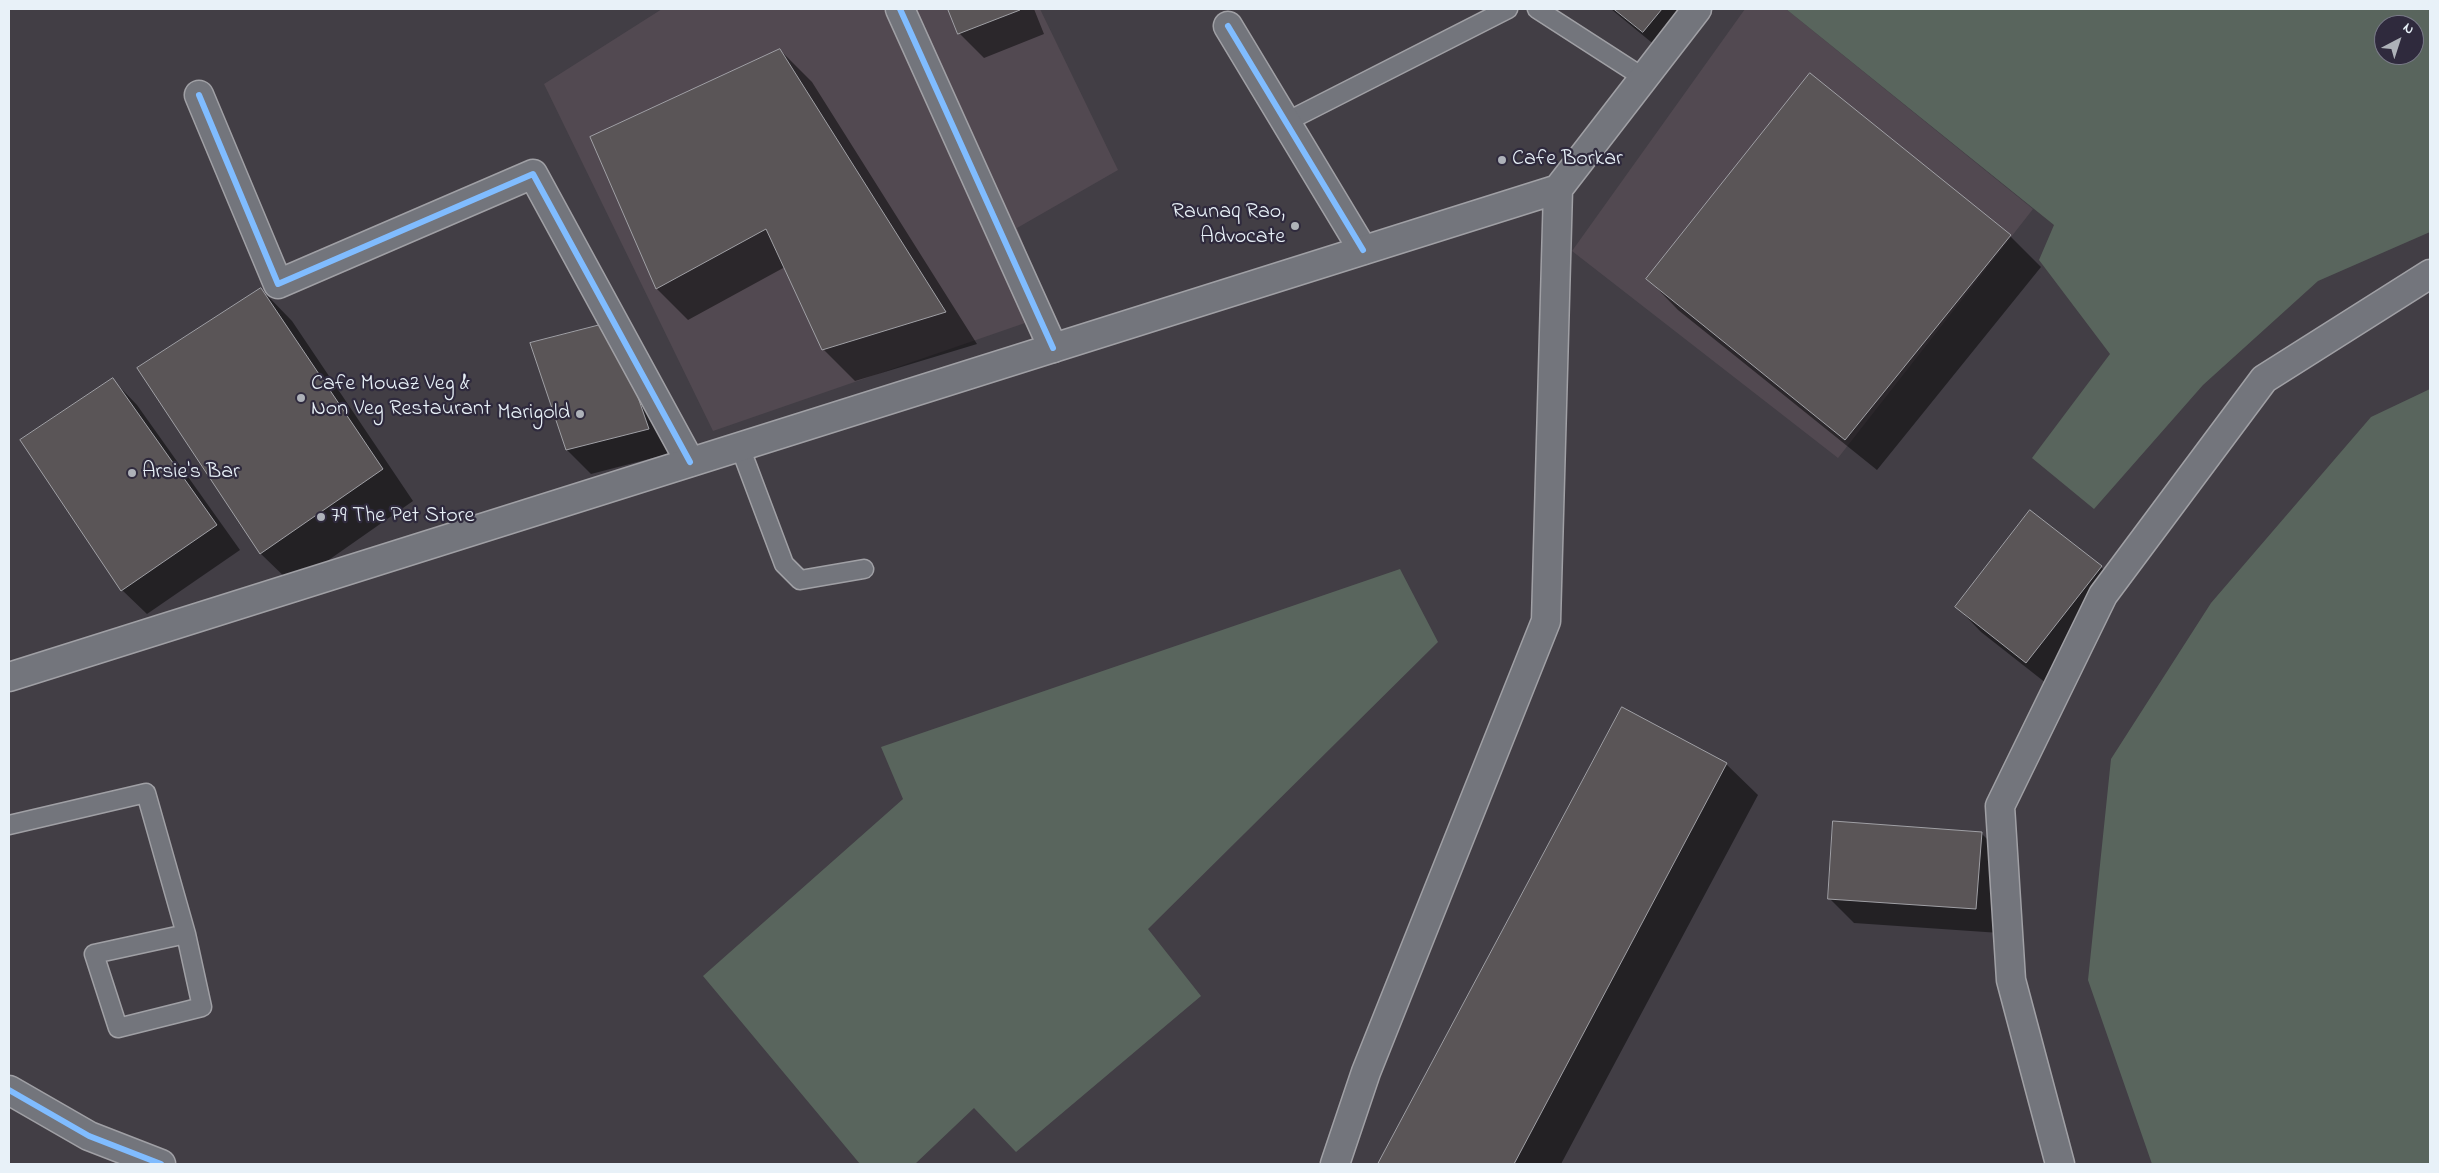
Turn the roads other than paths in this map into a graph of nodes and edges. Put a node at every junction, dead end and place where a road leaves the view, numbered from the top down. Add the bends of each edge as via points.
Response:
1 (900, 9) edge
2 (1508, 9) edge
3 (1538, 9) edge
4 (1697, 9) edge
5 (1228, 26) dead end
6 (1644, 78) junction
7 (199, 95) dead end
8 (1286, 122) junction
9 (1558, 189) junction
10 (1363, 250) junction
11 (2430, 274) edge
12 (1053, 348) junction
13 (740, 447) junction
14 (690, 462) junction
15 (864, 569) dead end
16 (9, 677) edge
17 (9, 825) edge
18 (186, 934) junction
19 (9, 1090) edge
20 (160, 1164) edge
21 (1335, 1164) edge
22 (2060, 1164) edge

1 - 12 main road
2 - 8 lane
3 - 6 lane
4 - 6 main road
5 - 8 main road
6 - 9 main road
7 - 14 main road via 278,284 533,174
8 - 10 main road
9 - 10 main road
9 - 21 main road via 1546,620 1366,1072
10 - 12 main road
11 - 22 main road via 2264,379 2103,595 2000,806 2011,980
12 - 13 main road
13 - 14 main road
13 - 15 lane via 784,564 800,580
14 - 16 main road
17 - 18 lane via 146,793
18 - 18 lane via 202,1006 118,1028 94,954
19 - 20 main road via 89,1136

